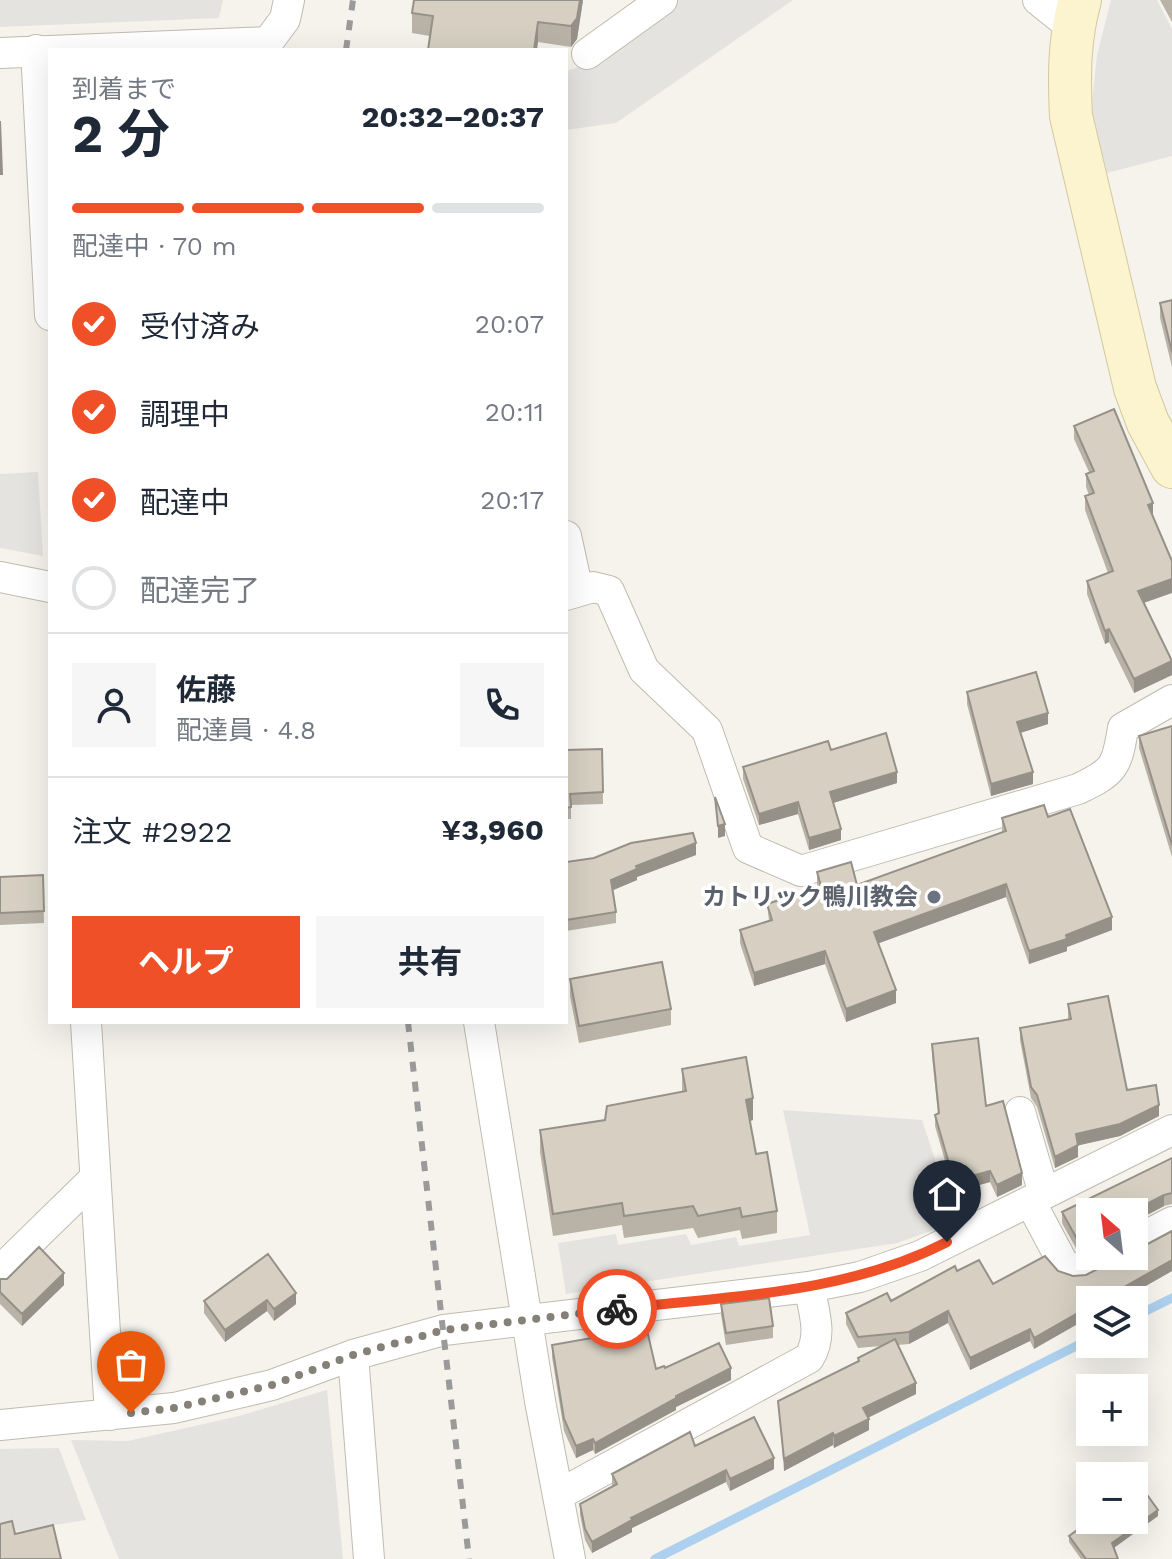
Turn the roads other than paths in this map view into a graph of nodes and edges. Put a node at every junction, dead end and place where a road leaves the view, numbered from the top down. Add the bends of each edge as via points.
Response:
1 (289, 0) edge
2 (662, 0) edge
3 (1038, 0) edge
4 (1076, 13) edge
5 (94, 48) edge
6 (36, 50) junction
7 (48, 50) edge
8 (0, 53) edge
9 (587, 54) dead end
10 (48, 277) edge
11 (1160, 417) edge
12 (1172, 467) edge
13 (568, 555) edge
14 (0, 577) edge
15 (48, 587) edge
16 (572, 593) edge
17 (1172, 700) edge
18 (86, 1024) edge
19 (479, 1024) edge
20 (1020, 1112) dead end
21 (1172, 1130) edge
22 (94, 1179) junction
23 (1037, 1197) junction
24 (1172, 1222) edge
25 (1148, 1235) edge
26 (1076, 1269) edge
27 (0, 1274) edge
28 (809, 1287) junction
29 (526, 1319) junction
30 (353, 1355) junction
31 (110, 1415) junction
32 (0, 1425) edge
33 (558, 1495) junction
34 (369, 1559) edge
35 (570, 1559) edge

1 - 5 street via 285,19 268,42
2 - 9 street
3 - 4 street
4 - 11 street via 1069,70 1071,116 1135,388
6 - 7 street
6 - 8 street
6 - 10 street
11 - 12 street
13 - 16 street
14 - 15 street
16 - 17 street via 593,587 609,591 644,670 707,730 748,848 801,871 1105,777 1118,757 1123,728
18 - 22 street
19 - 29 street
20 - 23 street
21 - 23 street
22 - 27 street
22 - 31 street
23 - 26 street via 1064,1265
23 - 28 street via 920,1256 860,1277
24 - 25 street
28 - 29 street
28 - 33 street via 818,1332 809,1358
29 - 30 street via 444,1330
29 - 33 street
30 - 31 street via 272,1385 174,1408
30 - 34 street
31 - 32 street
33 - 35 street

